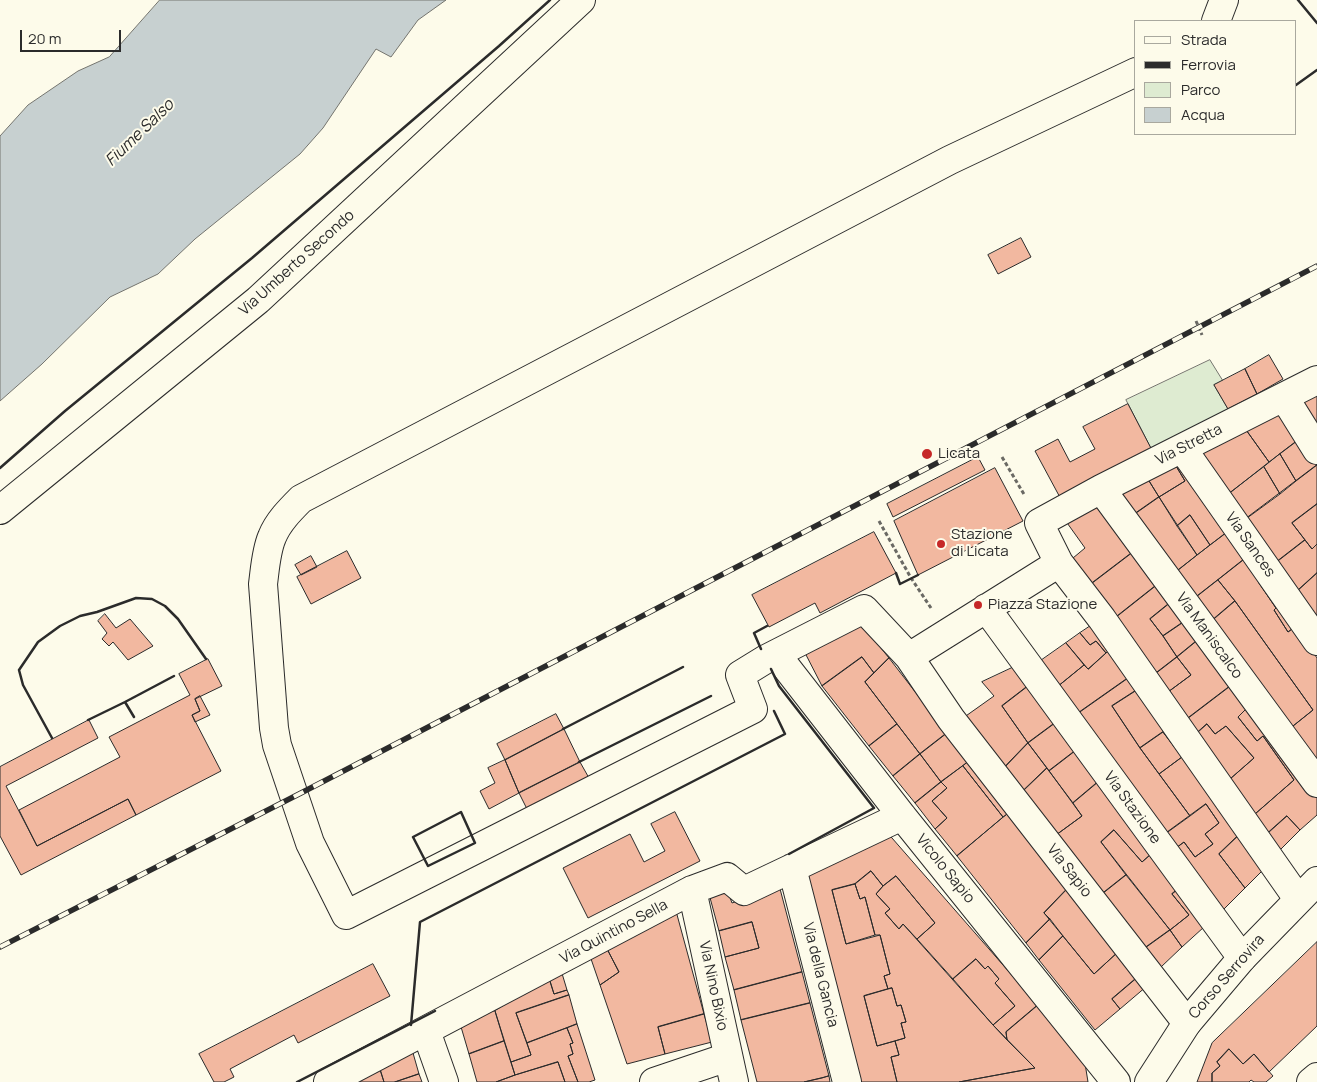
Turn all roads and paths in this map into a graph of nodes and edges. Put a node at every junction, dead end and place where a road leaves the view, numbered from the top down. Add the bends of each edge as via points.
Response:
1 (581, 0) edge
2 (1224, 0) edge
3 (1216, 20) edge
4 (1134, 73) edge
5 (1196, 321) dead end
6 (1202, 335) dead end
7 (1317, 380) edge
8 (1284, 397) junction
9 (1182, 448) junction
10 (1317, 450) edge
11 (1002, 457) dead end
12 (1101, 489) junction
13 (0, 510) edge
14 (1051, 518) junction
15 (879, 520) dead end
16 (1059, 563) junction
17 (986, 608) junction
18 (947, 633) junction
19 (1317, 641) edge
20 (776, 654) junction
21 (909, 657) junction
22 (1317, 783) edge
23 (902, 816) junction
24 (792, 868) junction
25 (692, 890) junction
26 (1308, 890) edge
27 (1242, 958) junction
28 (1187, 1023) junction
29 (426, 1031) junction
30 (731, 1069) edge
31 (1317, 1077) edge
32 (328, 1082) edge
33 (444, 1082) edge
34 (654, 1082) edge
35 (847, 1082) edge
36 (1116, 1082) edge
37 (1149, 1082) edge
38 (1311, 1082) edge

1 - 13 street, Via Umberto Secondo via 258,300
2 - 3 street
4 - 20 street via 950,160 301,499 284,516 272,537 266,562 263,584 277,745 310,843 346,915 753,710 740,675
5 - 6 path
7 - 8 street, Via Stretta
8 - 9 street, Via Stretta
8 - 10 street
9 - 12 street, Via Stretta
9 - 19 street, Via Sances
11 - 14 path
12 - 14 street, Via Stretta
12 - 22 street, Via Maniscalco
14 - 16 street
15 - 18 path
16 - 17 street
16 - 26 street
17 - 18 street
17 - 27 street, Via Stazione
18 - 21 street
20 - 21 street, Via Sapio via 864,609
20 - 23 street, Vicolo Sapio
21 - 28 street, Via Sapio via 951,719
23 - 24 street, Via Quintino Sella
23 - 36 street, Vicolo Sapio
24 - 25 street, Via Quintino Sella via 744,891 727,877
24 - 35 street, Via della Gancia
25 - 29 street, Via Quintino Sella
25 - 30 street, Via Nino Bixio
26 - 27 street, Corso Serrovira
27 - 28 street, Corso Serrovira
28 - 37 street, Corso Serrovira
29 - 32 street, Via Quintino Sella
29 - 33 street
30 - 34 street
31 - 38 street

